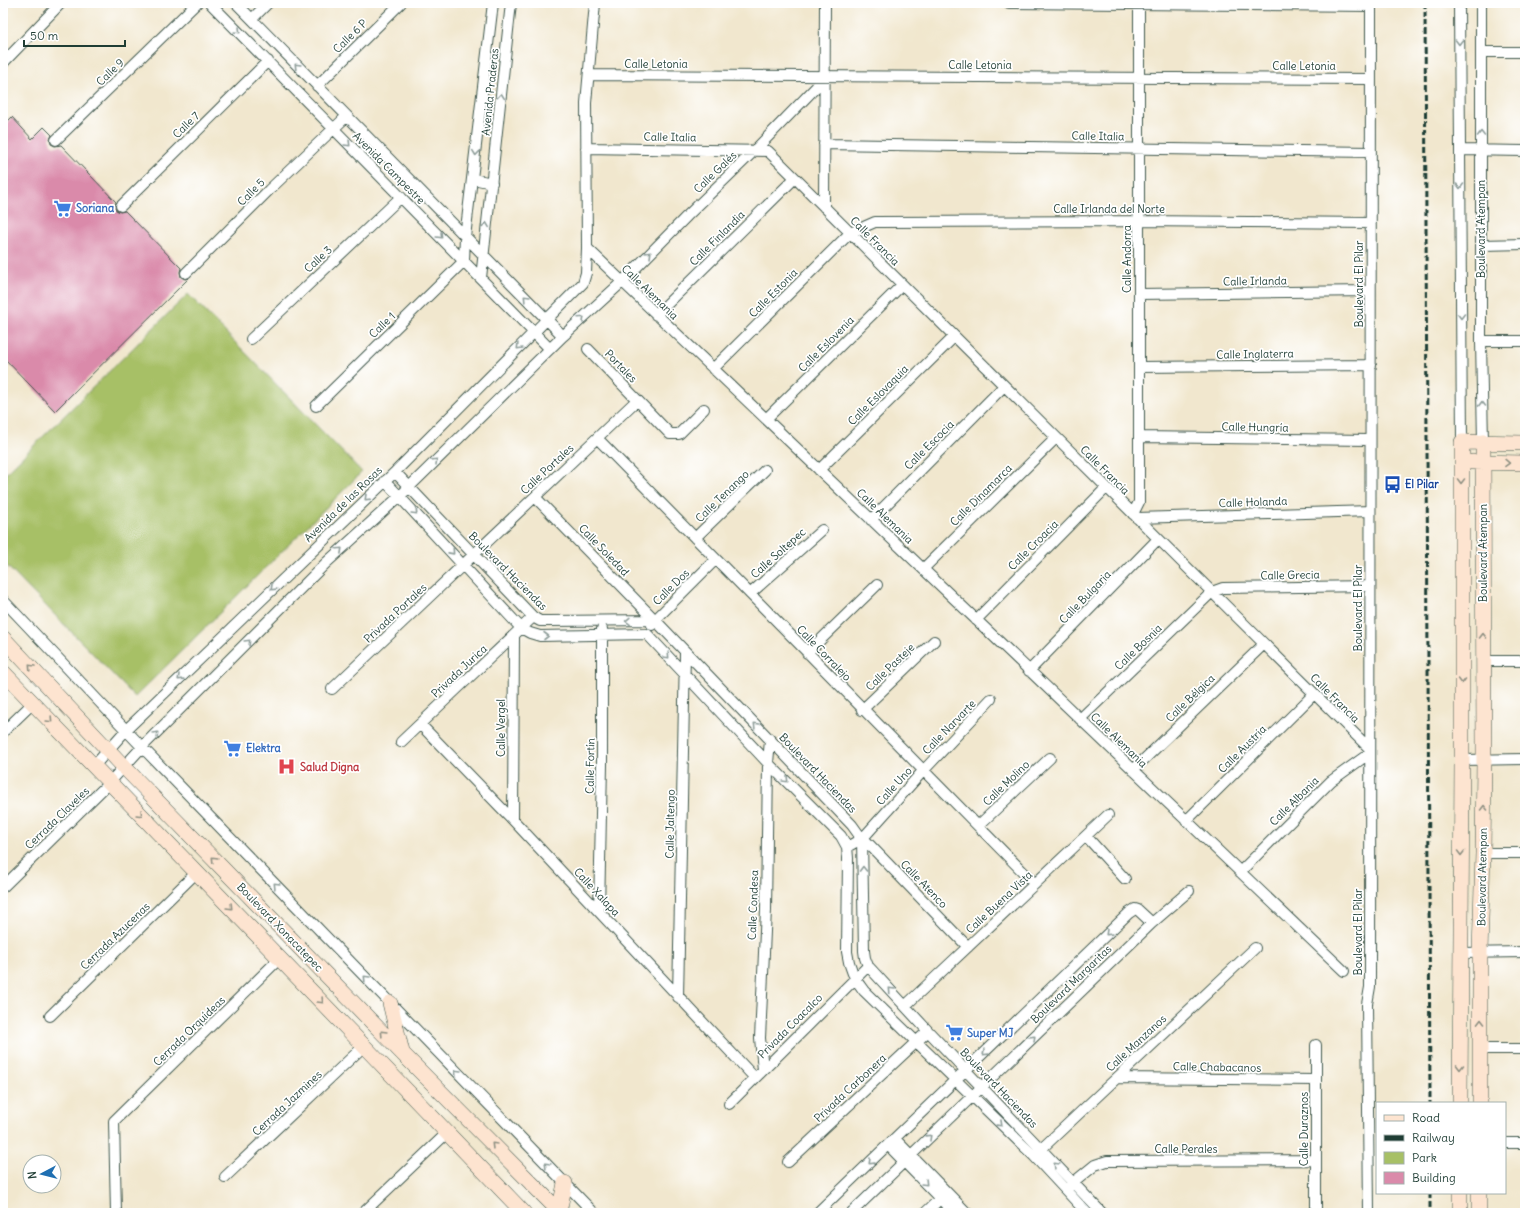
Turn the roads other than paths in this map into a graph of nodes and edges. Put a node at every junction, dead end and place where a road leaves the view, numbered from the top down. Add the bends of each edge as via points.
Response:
1 (61, 3) edge
2 (197, 3) edge
3 (210, 3) edge
4 (236, 3) edge
5 (268, 3) edge
6 (401, 3) edge
7 (493, 3) edge
8 (511, 3) edge
9 (595, 3) edge
10 (825, 3) edge
11 (1009, 3) edge
12 (1459, 3) edge
13 (1481, 3) edge
14 (1139, 4) edge
15 (1371, 5) edge
16 (252, 19) junction
17 (1482, 52) junction
18 (1525, 52) edge
19 (268, 62) junction
20 (3, 63) edge
21 (588, 75) junction
22 (824, 78) junction
23 (1139, 78) junction
24 (1371, 79) junction
25 (317, 86) junction
26 (347, 116) junction
27 (334, 128) junction
28 (56, 140) dead end
29 (824, 144) junction
30 (586, 148) junction
31 (1139, 148) junction
32 (1460, 150) junction
33 (1481, 150) junction
34 (754, 151) junction
35 (1525, 151) edge
36 (1371, 152) junction
37 (795, 178) junction
38 (473, 179) junction
39 (492, 183) junction
40 (401, 197) junction
41 (121, 206) dead end
42 (824, 207) junction
43 (1139, 221) junction
44 (1371, 222) junction
45 (850, 233) junction
46 (465, 237) junction
47 (1525, 244) edge
48 (1482, 245) junction
49 (587, 248) junction
50 (483, 254) junction
51 (464, 261) junction
52 (186, 273) dead end
53 (481, 278) junction
54 (622, 282) junction
55 (902, 285) junction
56 (1370, 292) junction
57 (1139, 294) junction
58 (656, 315) junction
59 (546, 320) junction
60 (534, 332) junction
61 (563, 336) junction
62 (954, 337) junction
63 (251, 339) dead end
64 (1481, 341) junction
65 (1525, 341) edge
66 (550, 349) junction
67 (588, 349) dead end
68 (1370, 365) junction
69 (1139, 367) junction
70 (713, 369) junction
71 (1004, 386) junction
72 (637, 400) junction
73 (316, 406) dead end
74 (704, 409) dead end
75 (766, 419) junction
76 (1139, 437) junction
77 (597, 438) junction
78 (1056, 438) junction
79 (1370, 440) junction
80 (1462, 442) junction
81 (1483, 442) junction
82 (1525, 443) edge
83 (1461, 462) junction
84 (1482, 462) junction
85 (1525, 464) edge
86 (765, 470) dead end
87 (819, 470) junction
88 (395, 472) junction
89 (385, 481) junction
90 (409, 486) junction
91 (1106, 488) junction
92 (400, 496) junction
93 (535, 496) junction
94 (1370, 511) junction
95 (1135, 516) junction
96 (871, 520) junction
97 (822, 530) dead end
98 (695, 538) junction
99 (1158, 539) junction
100 (474, 555) junction
101 (716, 559) junction
102 (463, 565) junction
103 (923, 569) junction
104 (877, 585) dead end
105 (1370, 586) junction
106 (1212, 592) junction
107 (750, 594) junction
108 (3, 600) edge
109 (533, 617) junction
110 (655, 620) junction
111 (976, 620) junction
112 (602, 622) junction
113 (517, 632) junction
114 (647, 634) junction
115 (602, 635) junction
116 (3, 638) edge
117 (934, 641) dead end
118 (1264, 644) junction
119 (685, 653) junction
120 (807, 653) junction
121 (1483, 661) junction
122 (1525, 661) edge
123 (1030, 671) junction
124 (3, 672) edge
125 (685, 675) junction
126 (332, 689) dead end
127 (1314, 694) junction
128 (992, 699) dead end
129 (33, 703) junction
130 (862, 710) junction
131 (1080, 719) junction
132 (420, 724) junction
133 (126, 730) junction
134 (3, 732) edge
135 (770, 740) junction
136 (401, 742) dead end
137 (142, 747) junction
138 (108, 750) junction
139 (1370, 751) junction
140 (1050, 758) dead end
141 (1484, 759) junction
142 (1525, 759) edge
143 (1462, 760) junction
144 (768, 762) junction
145 (94, 766) junction
146 (124, 767) junction
147 (1133, 770) junction
148 (923, 771) junction
149 (110, 782) junction
150 (1108, 815) dead end
151 (513, 820) junction
152 (1186, 821) junction
153 (978, 826) junction
154 (1086, 836) junction
155 (862, 839) junction
156 (847, 847) junction
157 (1483, 853) junction
158 (1525, 853) edge
159 (196, 872) junction
160 (1240, 872) junction
161 (1124, 879) dead end
162 (1035, 884) junction
163 (3, 887) edge
164 (1189, 891) dead end
165 (599, 911) junction
166 (1152, 923) junction
167 (968, 947) junction
168 (1255, 948) dead end
169 (1480, 952) junction
170 (1525, 952) edge
171 (1461, 953) junction
172 (280, 958) junction
173 (868, 966) junction
174 (1344, 971) dead end
175 (854, 979) junction
176 (678, 996) junction
177 (390, 1003) junction
178 (905, 1006) junction
179 (50, 1016) dead end
180 (928, 1030) junction
181 (916, 1042) junction
182 (1316, 1045) dead end
183 (364, 1046) junction
184 (1481, 1049) junction
185 (1525, 1049) edge
186 (402, 1053) junction
187 (763, 1070) junction
188 (966, 1071) junction
189 (755, 1078) junction
190 (1117, 1078) junction
191 (1316, 1080) junction
192 (956, 1081) junction
193 (982, 1087) junction
194 (972, 1097) junction
195 (1460, 1102) edge
196 (1480, 1102) edge
197 (729, 1104) dead end
198 (448, 1132) junction
199 (891, 1142) junction
200 (1506, 1143) edge
201 (1525, 1143) edge
202 (1037, 1153) junction
203 (907, 1158) junction
204 (1316, 1160) junction
205 (788, 1162) dead end
206 (225, 1177) dead end
207 (1073, 1182) junction
208 (565, 1183) junction
209 (1066, 1190) junction
210 (1460, 1194) edge
211 (1479, 1194) edge
212 (943, 1195) junction
213 (560, 1212) edge
214 (116, 1213) edge
215 (363, 1213) edge
216 (524, 1213) edge
217 (594, 1213) edge
218 (817, 1213) edge
219 (851, 1213) edge
220 (926, 1213) edge
221 (954, 1213) edge
222 (967, 1213) edge
223 (1087, 1213) edge
224 (1102, 1213) edge
225 (1316, 1213) edge
226 (1369, 1213) edge
227 (1460, 1213) edge
228 (1479, 1213) edge

1 - 20 street
2 - 28 street, Calle 9
3 -> 19 street, Avenida Campestre
4 - 16 street, Avenida Campestre
5 - 16 street
6 - 25 street, Calle 6 P
7 -> 38 street, Avenida Praderas
39 -> 8 street, Avenida Praderas
9 - 21 street
10 - 22 street
11 - 14 street
12 -> 32 street, Boulevard Atempan
13 - 17 street, Boulevard Atempan
14 - 15 street
14 - 23 street, Calle Andorra
15 - 24 street, Boulevard El Pilar
25 -> 16 street, Avenida Campestre
17 - 18 street
33 -> 17 street, Boulevard Atempan
19 - 27 street, Avenida Campestre
19 - 41 street, Calle 7
21 - 22 street, Calle Letonia
21 - 30 street
22 - 23 street, Calle Letonia
22 - 29 street
22 - 34 street, Calle Galés
23 - 24 street, Calle Letonia
23 - 31 street, Calle Andorra
24 - 36 street, Boulevard El Pilar
25 - 26 street, Avenida Campestre
26 - 27 street, Calle 5
26 - 46 street, Avenida Campestre
27 -> 40 street, Avenida Campestre
27 - 52 street, Calle 5
29 - 31 street, Calle Italia
29 - 42 street
30 - 34 street, Calle Italia
30 - 49 street
31 - 36 street, Calle Italia
31 - 43 street, Calle Andorra
32 - 33 street
32 -> 80 street, Boulevard Atempan
33 - 35 street
33 - 48 street, Boulevard Atempan
34 - 37 street, Calle Francia via 768,151
54 -> 34 street, Calle Galés
36 - 44 street, Boulevard El Pilar
37 - 42 street, Calle Francia
37 - 58 street, Calle Finlandia
38 - 39 street
38 - 46 street, Avenida Praderas
50 -> 39 street, Avenida Praderas
40 -> 51 street, Avenida Campestre
40 - 63 street, Calle 3
42 - 45 street, Calle Francia
43 - 44 street, Calle Irlanda del Norte
43 - 45 street, Calle Irlanda del Norte via 875,222
43 - 57 street, Calle Andorra
44 - 56 street, Boulevard El Pilar
45 - 55 street, Calle Francia
45 - 70 street, Calle Estonia
46 - 50 street, Avenida Campestre
46 - 51 street, Avenida Praderas
47 - 48 street
48 - 64 street, Boulevard Atempan
49 - 54 street, Calle Alemania
49 - 59 street, Avenida de las Rosas via 586,273 582,283
50 - 53 street, Avenida Praderas
59 -> 50 street, Avenida Campestre
51 - 53 street, Avenida Campestre
51 - 73 street, Calle 1
53 - 60 street, Avenida Campestre
54 - 58 street, Calle Alemania
61 -> 54 street
55 - 62 street, Calle Francia
55 - 75 street, Calle Eslovenia
56 - 57 street, Calle Irlanda
56 - 68 street, Boulevard El Pilar
57 - 69 street, Calle Andorra
58 - 70 street, Calle Alemania
59 - 60 street, Avenida de las Rosas
59 - 61 street, Avenida Campestre
60 - 66 street, Avenida Campestre
60 -> 88 street, Avenida de las Rosas
61 - 66 street
62 - 71 street, Calle Francia
62 - 87 street, Calle Eslovaquia
64 - 65 street
81 -> 64 street, Boulevard Atempan
90 -> 66 street
67 - 72 street, Portales
68 - 69 street, Calle Inglaterra
68 - 79 street, Boulevard El Pilar
69 - 76 street, Calle Andorra
70 - 75 street, Calle Alemania
71 - 78 street, Calle Francia
71 - 96 street, Calle Escocia
72 - 74 street, Portales via 670,434 679,434
72 - 77 street, Calle Portales
75 - 87 street, Calle Alemania
76 - 79 street, Calle Hungría
76 - 95 street, Calle Andorra via 1139,502
77 - 93 street, Calle Portales
77 - 98 street, Calle Corralejo
78 - 91 street, Calle Francia
78 - 103 street, Calle Dinamarca
79 - 94 street, Boulevard El Pilar
80 - 81 main road
80 - 83 main road, Boulevard Atempan
81 - 82 main road
81 - 84 main road, Boulevard Atempan
83 - 84 main road
83 -> 143 main road, Boulevard Atempan
84 -> 85 main road
121 -> 84 main road, Boulevard Atempan
86 - 98 street, Calle Tenango
87 - 96 street, Calle Alemania
88 - 89 street, Avenida de las Rosas
88 - 90 street, Boulevard Haciendas
89 - 92 street
89 -> 133 street, Avenida de las Rosas
90 - 92 street
90 - 100 street, Boulevard Haciendas
91 - 95 street, Calle Francia
91 - 111 street, Calle Croacia
92 -> 102 street
137 -> 92 street via 326,563
93 - 100 street, Calle Portales
93 - 110 street, Calle Soledad
94 - 95 street, Calle Holanda
94 - 105 street, Boulevard El Pilar
95 - 99 street, Calle Francia
96 - 103 street, Calle Alemania
97 - 107 street, Calle Soltepec
98 - 101 street, Calle Corralejo
99 - 106 street, Calle Francia
99 - 123 street, Calle Bulgaria
100 - 102 street, Privada Portales
100 - 109 street, Boulevard Haciendas
101 - 107 street, Calle Corralejo
101 - 110 street, Calle Dos
102 - 113 street
102 - 126 street, Privada Portales
103 - 111 street, Calle Alemania
104 - 120 street
105 - 106 street, Calle Grecia via 1223,588
105 - 139 street, Boulevard El Pilar
106 - 118 street, Calle Francia
106 - 131 street, Calle Bosnia
107 - 120 street, Calle Corralejo
108 - 133 street
109 - 112 street, Boulevard Haciendas via 540,621
109 - 113 street, Privada Jurica
110 -> 112 street, Boulevard Haciendas
110 - 114 street, Calle Dos
110 - 119 street, Boulevard Haciendas
111 - 123 street, Calle Alemania
112 - 115 street, Calle Fortín
113 -> 115 street via 540,636
113 - 132 street, Privada Jurica
113 - 151 street, Calle Vergel
114 - 115 street
114 -> 125 street
115 - 165 street, Calle Fortín
138 -> 116 main road, Boulevard Xonacatepec
117 - 130 street, Calle Pasteje
118 - 127 street, Calle Francia
118 - 147 street, Calle Bélgica
119 - 125 street, Calle Jaltengo
135 -> 119 street, Boulevard Haciendas
120 - 130 street, Calle Corralejo
121 - 122 street
121 - 141 main road, Boulevard Atempan
123 - 131 street, Calle Alemania
124 - 129 main road, Boulevard Xonacatepec
125 - 144 street
125 - 176 street, Calle Jaltengo
127 - 139 street, Calle Francia
127 - 152 street, Calle Austria
128 - 148 street, Calle Narvarte
129 - 134 street
129 -> 145 main road, Boulevard Xonacatepec
130 - 148 street, Calle Corralejo
131 - 147 street, Calle Alemania
132 - 136 street, Privada Jurica
132 - 151 street, Calle Xalapa
133 - 137 street
133 - 138 street, Avenida de las Rosas
135 - 144 street, Calle Condesa
135 - 155 street, Boulevard Haciendas via 852,825
137 - 146 street
177 -> 137 street
138 - 145 street, Avenida de las Rosas
138 - 146 main road, Boulevard Xonacatepec
139 - 160 street, Calle Albania via 1331,781
139 - 226 street, Boulevard El Pilar via 1370,987 1367,1004
140 - 153 street, Calle Molino
141 - 142 street
141 - 143 street
157 -> 141 main road, Boulevard Atempan
143 -> 171 main road, Boulevard Atempan
144 -> 156 street via 841,836
144 - 187 street, Calle Condesa via 766,910 760,1038
145 - 149 main road, Boulevard Xonacatepec
146 - 149 street
186 -> 146 main road, Boulevard Xonacatepec
147 - 152 street, Calle Alemania
148 - 153 street, Calle Corralejo
148 - 155 street, Calle Uno
149 -> 159 main road, Boulevard Xonacatepec
149 - 163 street, Cerrada Claveles
150 - 154 street, Calle Buena Vista
151 - 165 street, Calle Xalapa
152 - 160 street, Calle Alemania
153 - 162 street, Calle Corralejo
154 - 161 street
154 - 162 street, Calle Buena Vista
155 - 156 street, Calle Uno
155 - 167 street, Calle Atenco
173 -> 155 street via 864,951
156 - 175 street, Boulevard Haciendas via 847,952 848,964
157 - 158 street
157 - 169 main road, Boulevard Atempan
159 -> 172 main road, Boulevard Xonacatepec
159 - 179 street, Cerrada Azucenas
160 - 174 street, Calle Alemania
162 - 167 street, Calle Buena Vista
164 - 166 street, Boulevard Margaritas
165 - 176 street, Calle Xalapa
166 -> 188 street, Boulevard Margaritas via 1138,910 1129,913
193 -> 166 street, Boulevard Margaritas
167 - 178 street, Calle Buena Vista
168 - 190 street, Calle Manzanos
169 - 170 street
169 - 171 street
184 -> 169 main road, Boulevard Atempan
171 -> 195 main road, Boulevard Atempan
172 -> 183 main road, Boulevard Xonacatepec
172 - 214 street, Cerrada Orquídeas via 114,1121
173 - 175 street, Privada Coacalco
178 -> 173 street, Boulevard Haciendas
175 - 181 street, Boulevard Haciendas
175 - 187 street, Privada Coacalco
176 - 189 street, Calle Xalapa
177 - 186 main road
208 -> 177 street
178 - 180 street, Boulevard Haciendas
180 - 181 street, Privada Carbonera
180 - 188 street, Boulevard Haciendas
181 - 192 street, Boulevard Haciendas
181 - 205 street, Privada Carbonera
182 - 191 street, Calle Duraznos
183 - 198 main road, Boulevard Xonacatepec
183 - 206 street, Cerrada Jazmines
184 - 185 street
184 - 196 main road, Boulevard Atempan
213 -> 186 main road, Boulevard Xonacatepec
187 - 189 street, Privada Coacalco
188 - 192 street, Boulevard Margaritas
188 - 193 street, Boulevard Haciendas
189 - 197 street, Privada Coacalco
190 - 191 street, Calle Chabacanos
190 - 202 street, Calle Manzanos
191 - 204 street, Calle Duraznos
192 - 194 street, Boulevard Haciendas
192 - 199 street, Boulevard Margaritas
193 - 194 street, Boulevard Margaritas
193 - 202 street, Boulevard Haciendas
194 -> 202 street, Boulevard Haciendas
203 -> 194 street, Boulevard Margaritas
198 - 215 street
198 - 216 main road, Boulevard Xonacatepec
199 - 203 street
199 -> 218 street, Boulevard Margaritas
200 - 201 street
207 -> 202 street, Boulevard Haciendas
202 - 209 street, Boulevard Haciendas
203 - 212 street
203 - 219 street, Boulevard Margaritas
204 - 207 street, Calle Perales via 1107,1161 1095,1165
204 - 225 street, Calle Duraznos
207 - 209 street, Calle Perales
207 - 224 street, Boulevard Haciendas
208 - 213 main road
208 - 217 street
209 - 223 street, Boulevard Haciendas
210 - 227 main road
211 - 228 main road
212 - 220 street
212 - 221 street
212 - 222 street

